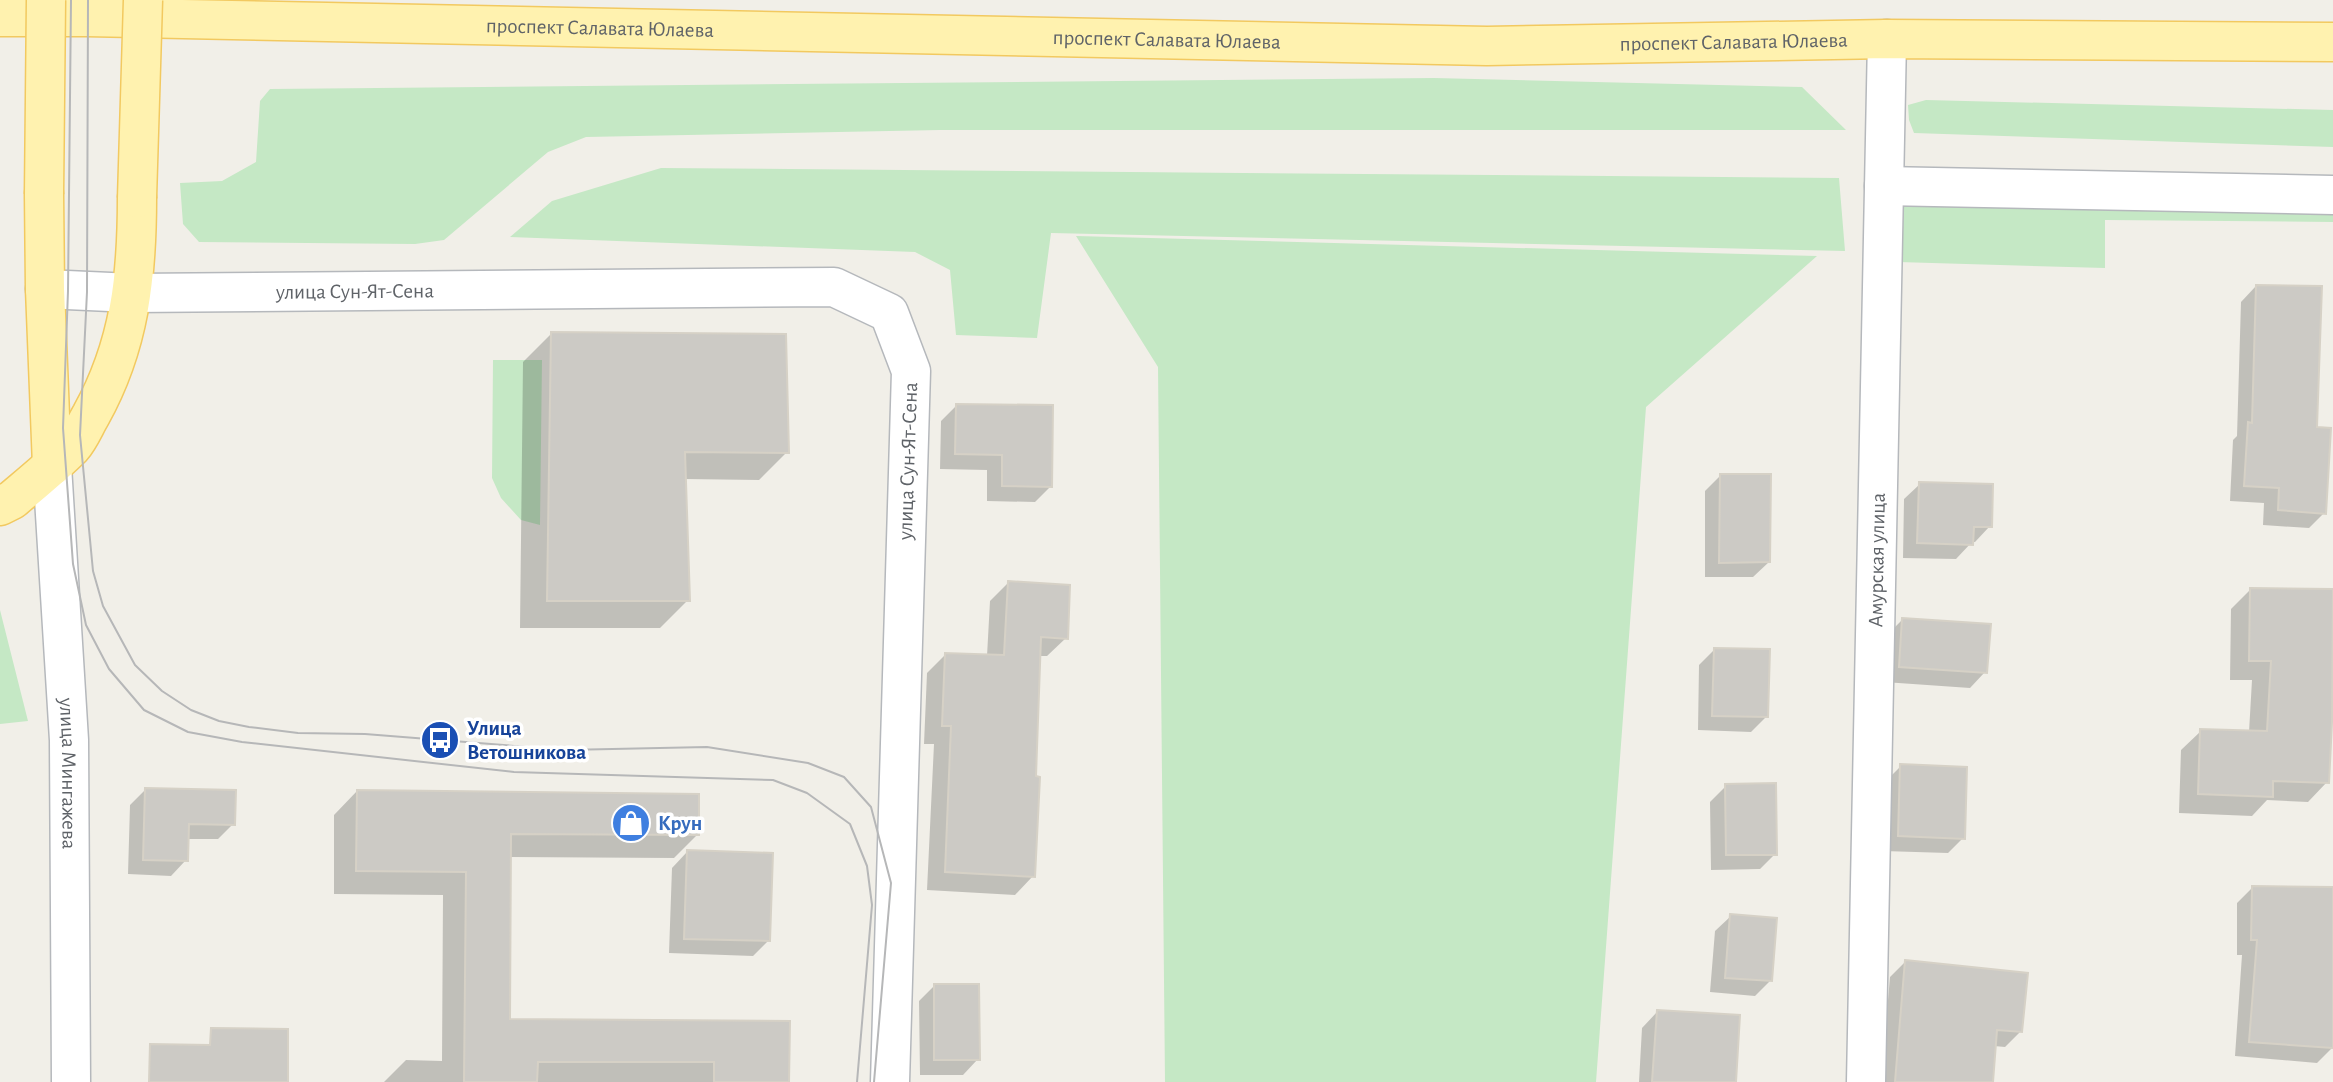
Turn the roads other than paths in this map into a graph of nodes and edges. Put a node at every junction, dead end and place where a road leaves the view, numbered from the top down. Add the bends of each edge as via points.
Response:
1 (46, 0) edge
2 (144, 0) edge
3 (86, 17) junction
4 (0, 18) edge
5 (0, 39) edge
6 (1887, 39) junction
7 (2333, 42) edge
8 (1884, 186) junction
9 (2333, 195) edge
10 (45, 289) junction
11 (132, 293) junction
12 (52, 466) junction
13 (0, 506) edge
14 (71, 1082) edge
15 (890, 1082) edge
16 (1866, 1082) edge

1 - 10 main road, bridge
2 - 11 main road, bridge
3 - 4 main road, проспект Салавата Юлаева
3 - 5 main road
3 - 6 main road, проспект Салавата Юлаева via 1486,46
6 - 7 main road, проспект Салавата Юлаева
6 - 8 street, Амурская улица
8 - 9 street
8 - 16 street, Амурская улица
10 - 11 street, улица Сун-Ят-Сена
10 - 12 main road
11 - 12 main road via 124,337 98,402 74,445
11 - 15 street, улица Сун-Ят-Сена via 834,287 889,313 911,372
12 - 13 main road
12 - 14 street, улица Мингажева via 69,740

